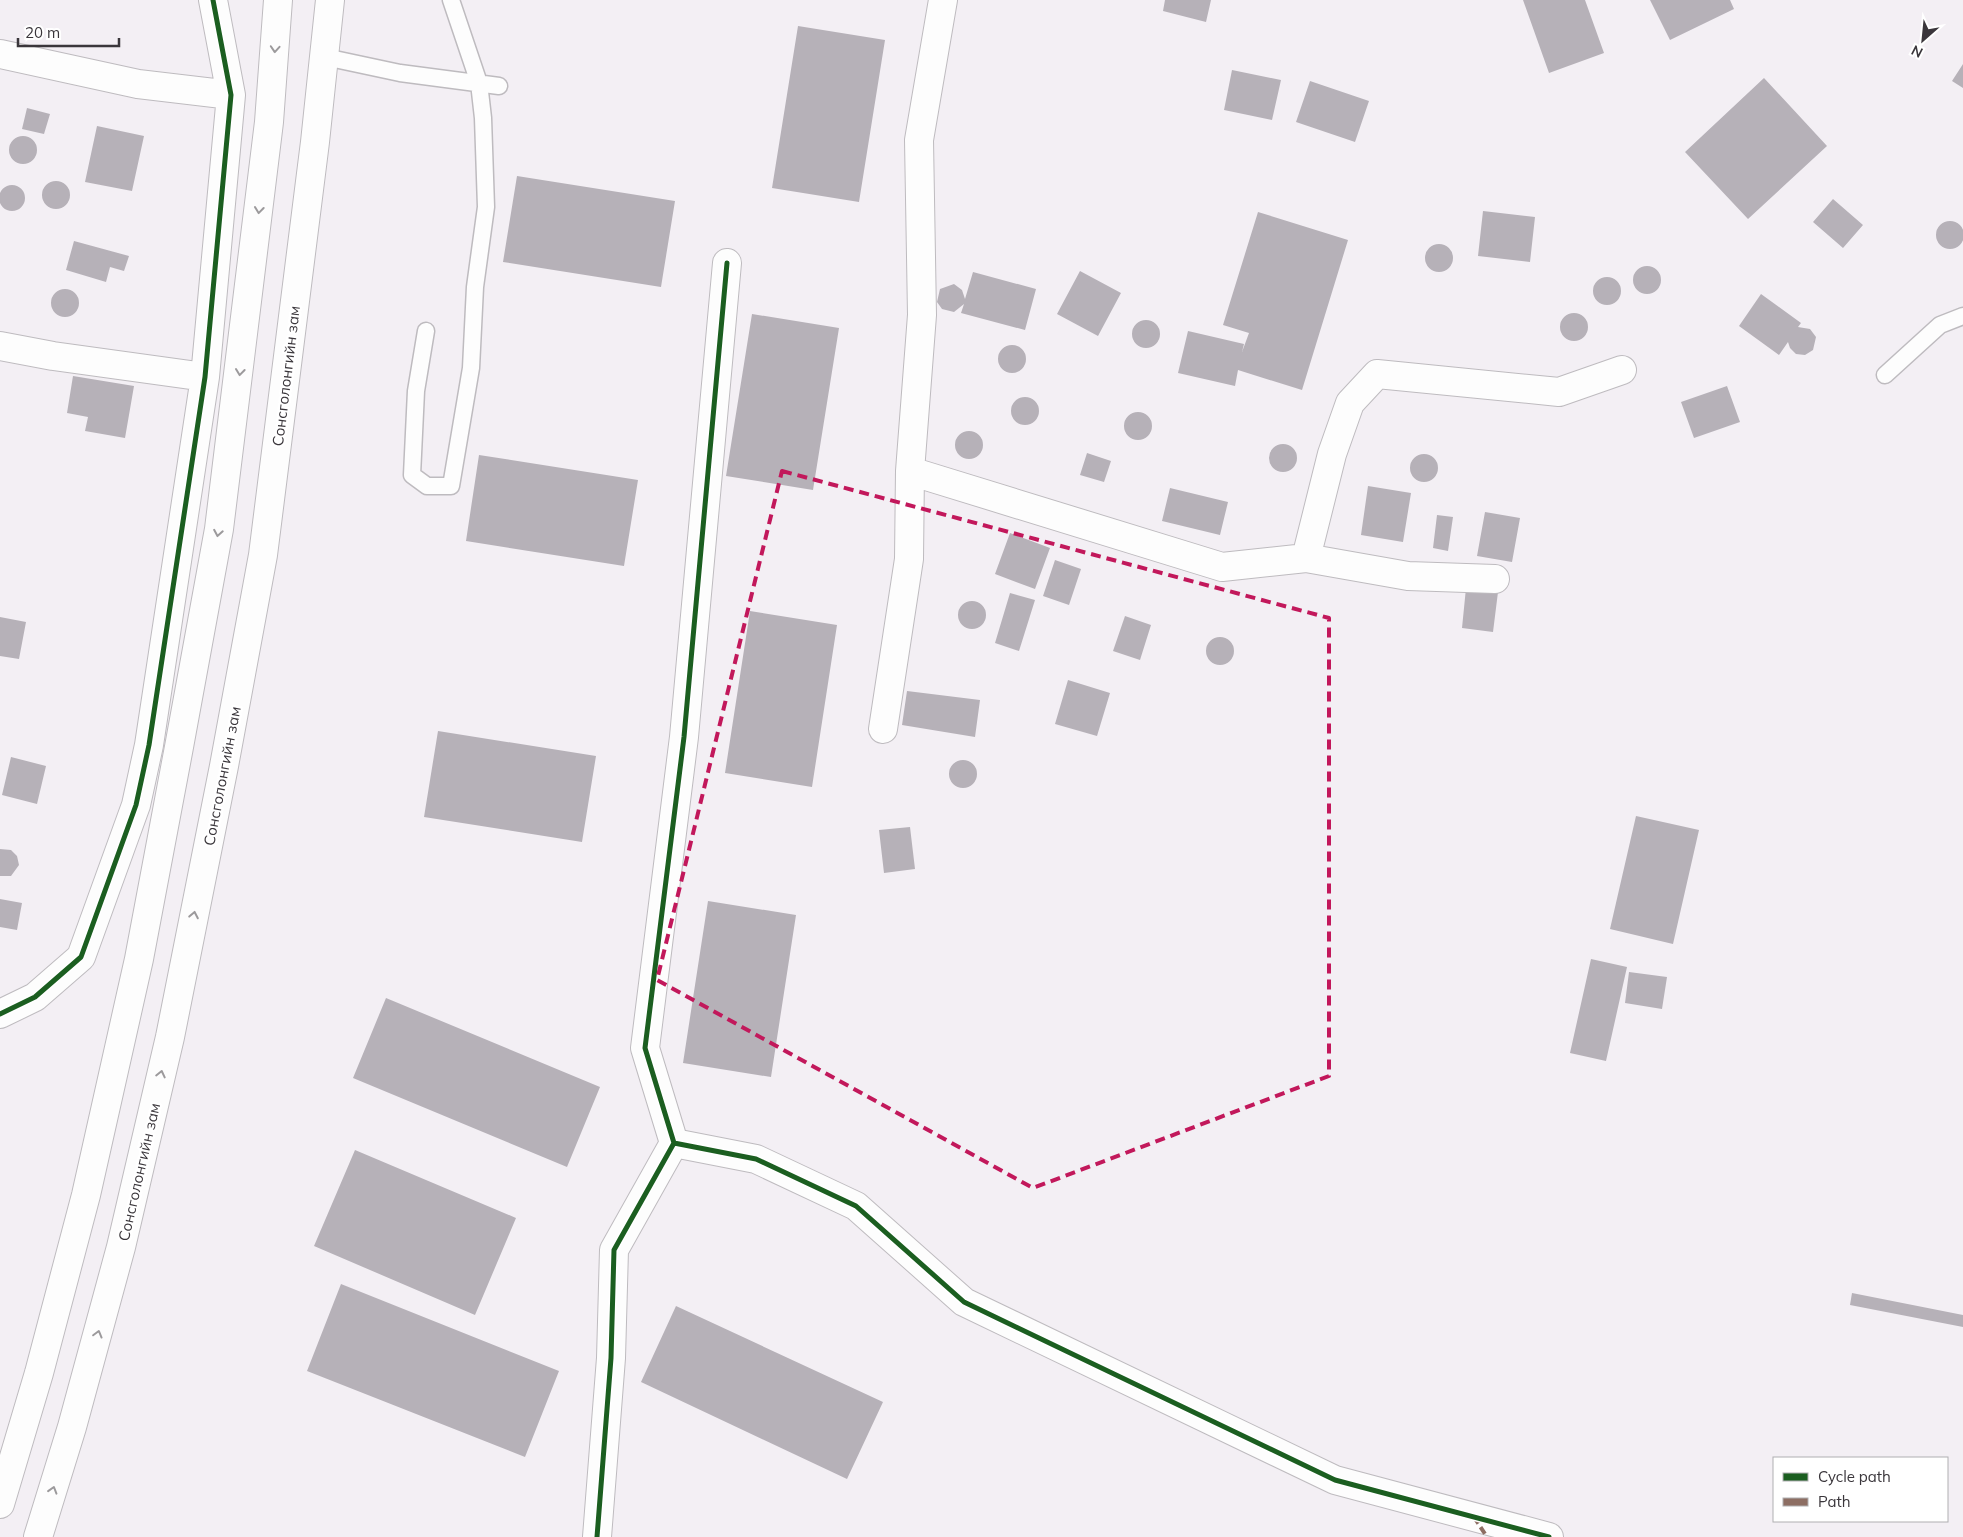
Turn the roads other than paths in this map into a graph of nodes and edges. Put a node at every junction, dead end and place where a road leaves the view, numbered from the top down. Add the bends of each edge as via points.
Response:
1 (214, 0) edge
2 (278, 0) edge
3 (330, 0) edge
4 (451, 0) edge
5 (943, 0) edge
6 (0, 54) edge
7 (325, 57) junction
8 (479, 83) junction
9 (499, 86) dead end
10 (231, 95) junction
11 (728, 263) dead end
12 (1963, 316) edge
13 (426, 331) dead end
14 (0, 346) edge
15 (1622, 370) dead end
16 (1885, 375) dead end
17 (205, 377) junction
18 (910, 472) junction
19 (1306, 558) junction
20 (1494, 579) dead end
21 (883, 729) dead end
22 (149, 745) junction
23 (179, 747) junction
24 (0, 1014) edge
25 (674, 1143) junction
26 (0, 1504) edge
27 (38, 1537) edge
28 (596, 1537) edge
29 (1549, 1537) edge

1 - 10 street
2 -> 23 street via 269,122 219,529
3 - 7 street, Сонсголонгийн зам
4 - 8 lane
5 - 18 street via 919,140 922,316
6 - 10 street via 138,84
7 - 8 lane via 400,73
27 -> 7 street, Сонсголонгийн зам via 121,1247 170,1037 224,766 264,555
8 - 9 lane
8 - 13 lane via 486,207 475,287 471,368 451,486 427,486 412,475 416,391
10 - 17 street
11 - 25 street via 684,737 645,1048
12 - 16 lane via 1940,325
14 - 17 street
15 - 19 street via 1559,392 1377,374 1350,403 1332,454
17 - 22 street
18 - 19 street via 1222,567
18 - 21 street via 909,559
19 - 20 street via 1408,576
22 - 23 street
22 - 24 street via 136,805 82,957 35,998
23 - 26 street via 139,959 86,1194 39,1374
25 - 28 street via 614,1250 611,1358
25 - 29 street via 756,1159 856,1206 964,1302 1335,1480

